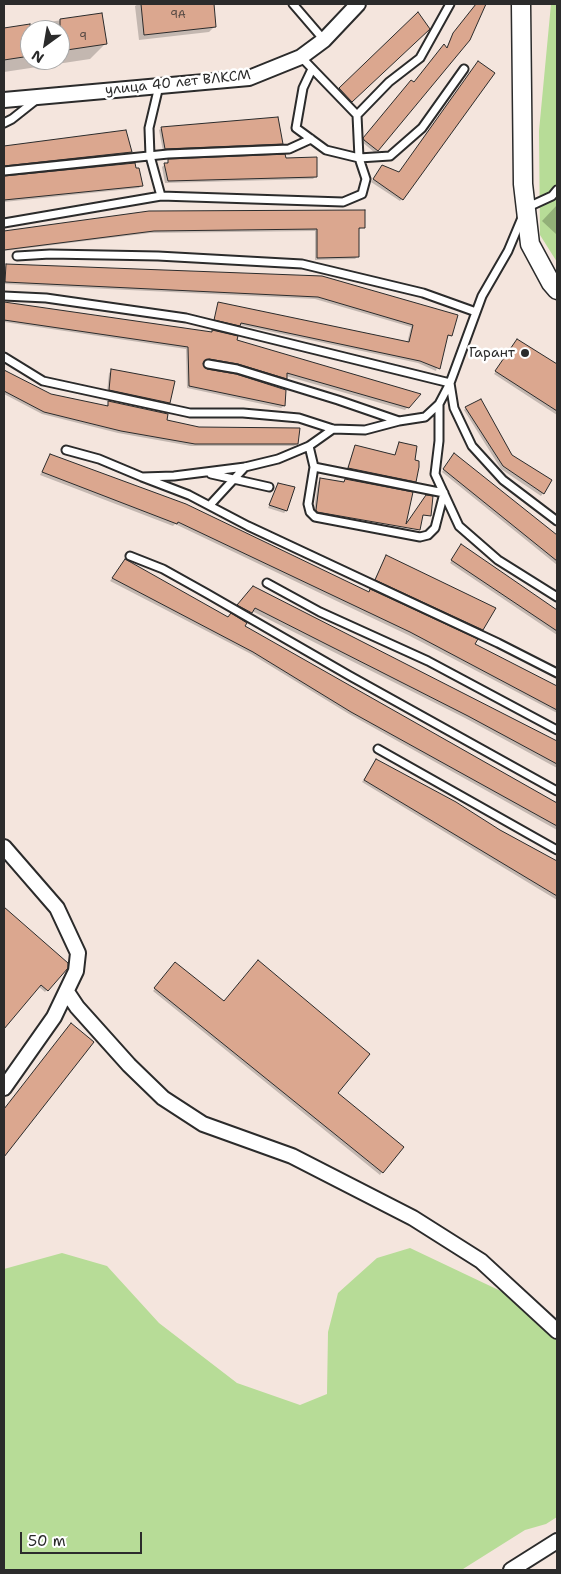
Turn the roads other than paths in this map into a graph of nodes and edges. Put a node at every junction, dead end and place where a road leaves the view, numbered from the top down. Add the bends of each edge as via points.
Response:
1 (293, 4) edge
2 (358, 4) edge
3 (450, 4) edge
4 (521, 4) edge
5 (324, 40) junction
6 (301, 57) junction
7 (312, 69) junction
8 (464, 69) dead end
9 (159, 86) junction
10 (39, 97) junction
11 (4, 100) edge
12 (356, 115) junction
13 (4, 123) edge
14 (311, 139) junction
15 (150, 156) junction
16 (359, 158) junction
17 (4, 171) edge
18 (557, 190) edge
19 (160, 196) junction
20 (526, 208) junction
21 (4, 223) edge
22 (18, 256) dead end
23 (557, 290) edge
24 (4, 296) edge
25 (476, 312) junction
26 (4, 357) edge
27 (208, 364) dead end
28 (450, 383) junction
29 (439, 404) junction
30 (399, 421) junction
31 (333, 429) junction
32 (308, 446) junction
33 (66, 450) dead end
34 (245, 467) junction
35 (314, 467) junction
36 (208, 473) junction
37 (142, 477) junction
38 (234, 480) junction
39 (269, 487) dead end
40 (444, 493) junction
41 (210, 505) junction
42 (557, 521) edge
43 (130, 556) dead end
44 (267, 583) dead end
45 (557, 597) edge
46 (557, 674) edge
47 (557, 730) edge
48 (378, 748) dead end
49 (557, 791) edge
50 (4, 847) edge
51 (557, 850) edge
52 (67, 992) junction
53 (4, 1088) edge
54 (557, 1332) edge
55 (557, 1541) edge
56 (511, 1570) edge

1 - 5 lane
2 - 5 street, улица 40 лет ВЛКСМ
3 - 12 lane via 420,58 389,82
4 - 20 street
5 - 6 street, улица 40 лет ВЛКСМ
6 - 7 lane
6 - 9 street, улица 40 лет ВЛКСМ via 250,78
7 - 12 lane
7 - 14 lane via 303,88 296,128
8 - 16 lane via 422,128 390,156
9 - 10 street, улица 40 лет ВЛКСМ
9 - 15 lane via 149,128
10 - 11 street, улица 40 лет ВЛКСМ
10 - 13 lane
12 - 16 lane
14 - 15 lane via 288,149
14 - 16 lane via 326,150
15 - 17 lane
15 - 19 lane
16 - 19 lane via 366,179 362,194 342,202
18 - 20 lane via 552,196
19 - 21 lane
20 - 23 street via 530,244
20 - 25 lane
22 - 25 lane via 158,256 302,264 423,293
24 - 28 lane via 46,298 186,318
25 - 28 lane
26 - 31 lane via 43,381 76,389 190,413 298,418
27 - 30 lane via 237,369
28 - 29 lane
28 - 42 lane via 454,408 472,446 504,480
29 - 30 lane via 425,417
29 - 40 lane via 435,474
30 - 31 lane via 365,430
31 - 32 lane
32 - 34 lane via 278,459
32 - 35 lane
33 - 37 lane via 99,459
34 - 36 lane
34 - 38 lane
35 - 40 lane
35 - 40 lane via 308,504 310,512 315,517 369,529 420,537 428,535 435,528
36 - 37 lane
36 - 38 lane
37 - 41 lane
38 - 39 lane
38 - 41 lane
40 - 45 lane via 459,526 498,560
41 - 46 lane
43 - 49 lane via 206,593
44 - 47 lane via 320,612 428,661
48 - 51 lane
50 - 52 street via 58,908 78,953 76,971
52 - 53 street via 54,1017
52 - 54 street via 128,1065 164,1098 203,1124 292,1156 413,1218 481,1261
55 - 56 street

